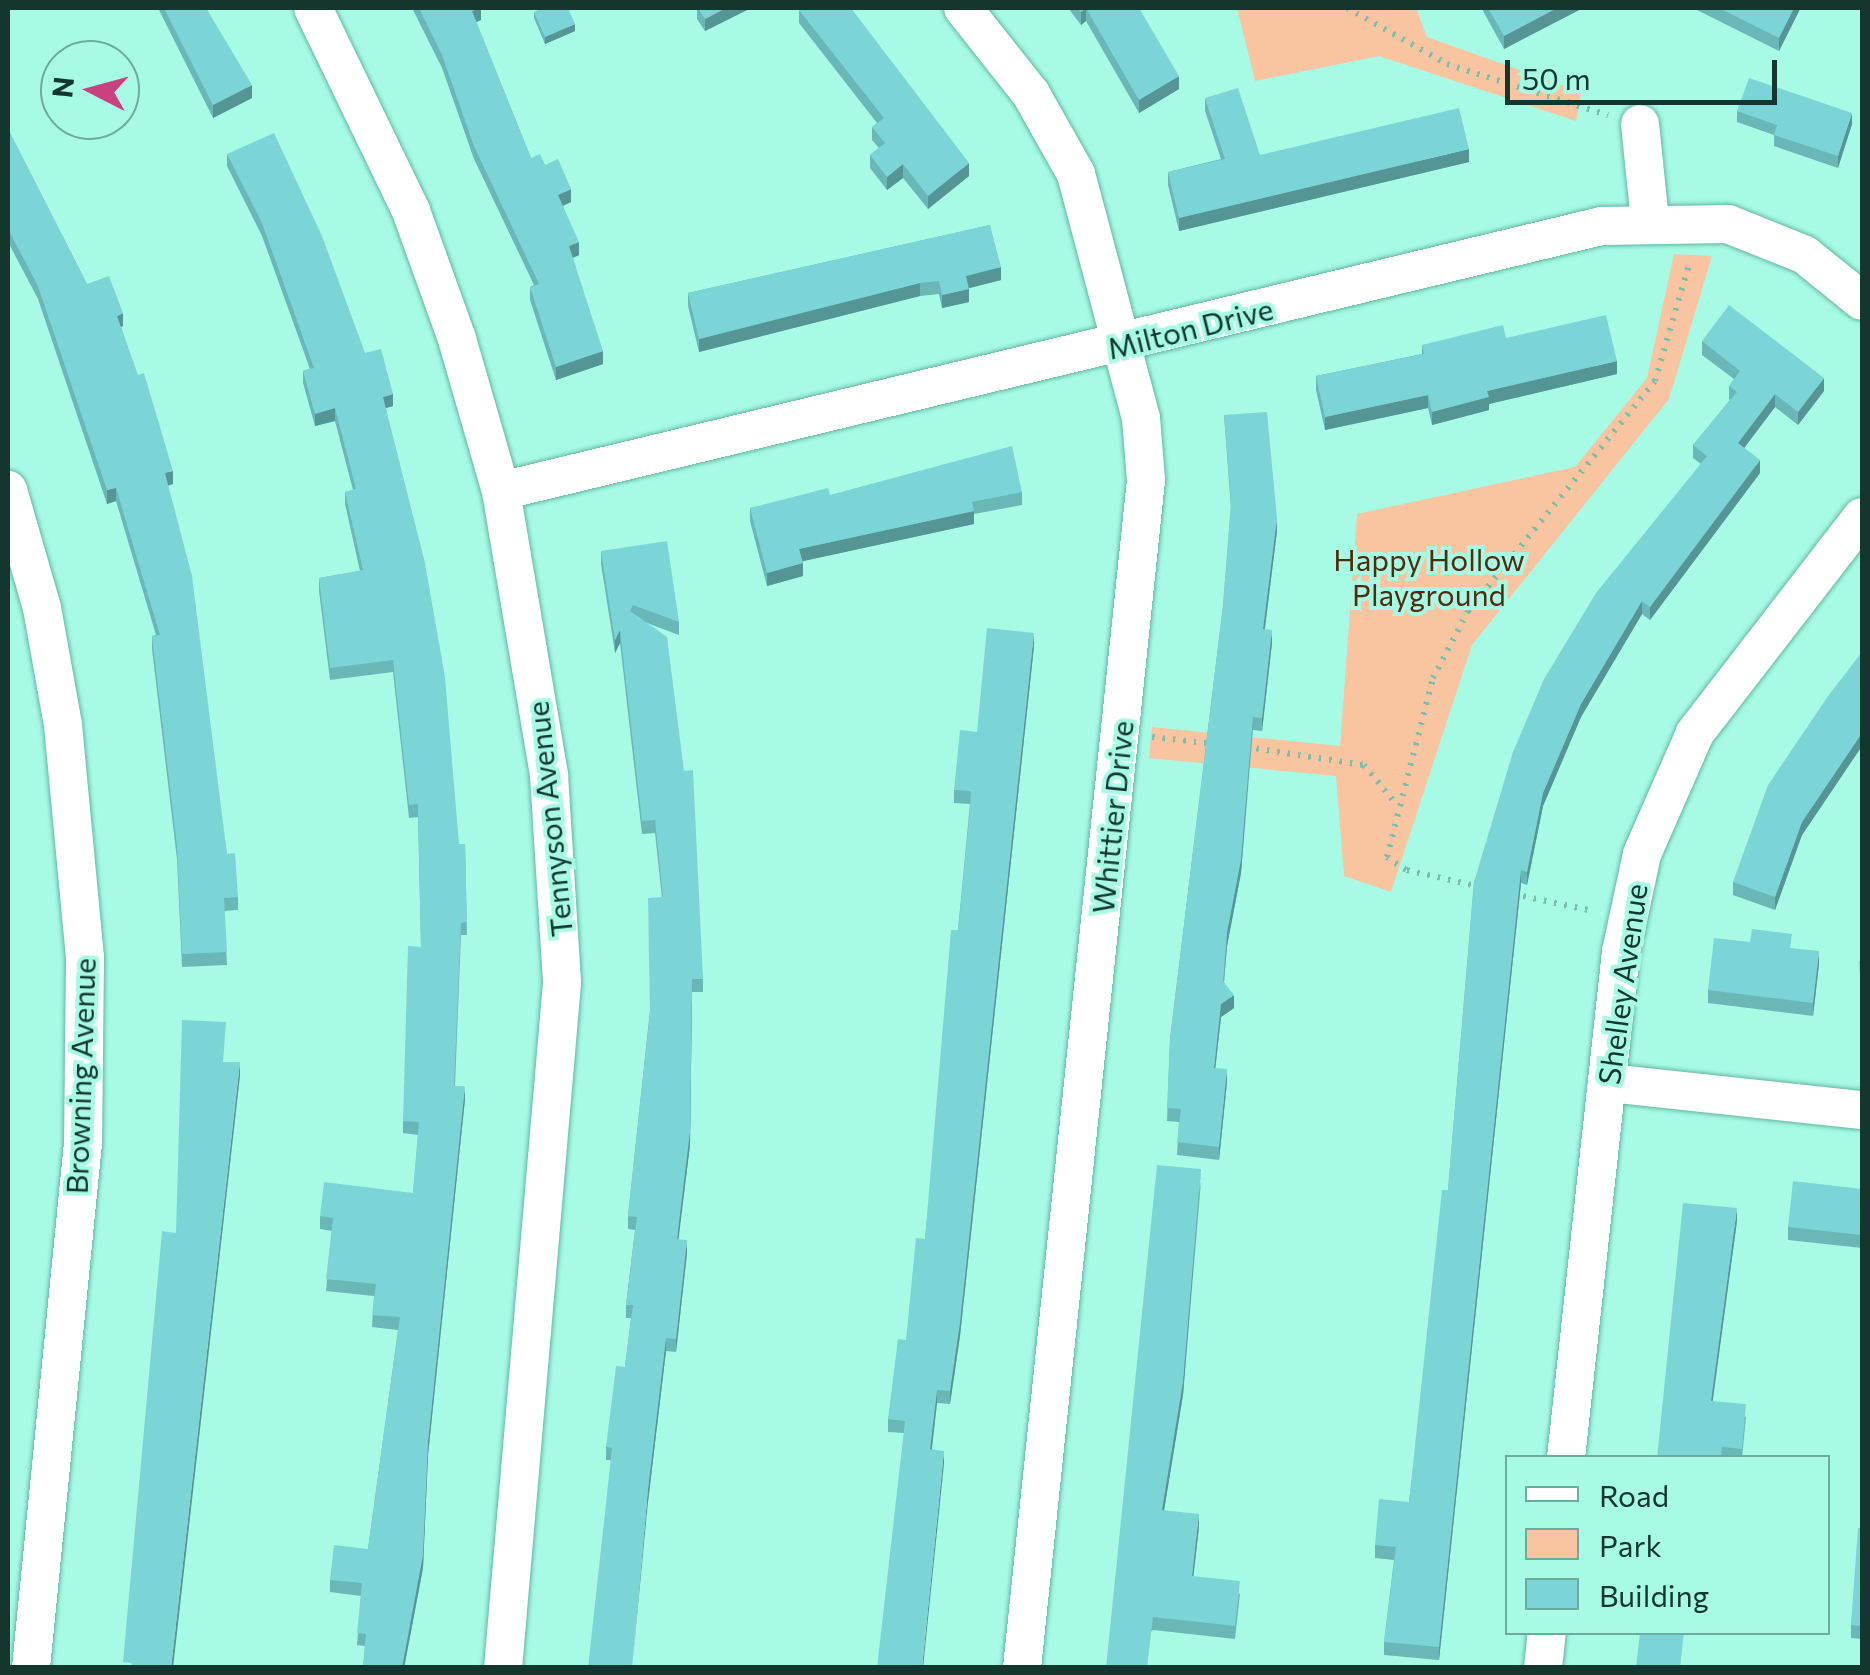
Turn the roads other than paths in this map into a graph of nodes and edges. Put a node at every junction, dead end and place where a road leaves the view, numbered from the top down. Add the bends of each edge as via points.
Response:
1 (313, 8) edge
2 (962, 8) edge
3 (1640, 124) road end
4 (1650, 221) junction
5 (1862, 301) edge
6 (1123, 346) junction
7 (8, 490) edge
8 (501, 491) junction
9 (1862, 516) edge
10 (1608, 1084) junction
11 (1862, 1110) edge
12 (1566, 1455) edge
13 (1547, 1635) edge
14 (31, 1668) edge
15 (503, 1668) edge
16 (1022, 1668) edge
17 (1543, 1668) edge

1 - 8 street, Tennyson Avenue via 411,211
2 - 6 street, Whittier Drive via 1031,94 1076,174
3 - 4 street
4 - 5 street, Milton Drive via 1701,221 1765,235 1805,255
4 - 6 street, Milton Drive via 1558,236
6 - 8 street, Milton Drive
6 - 16 street, Whittier Drive via 1141,418 1146,480
7 - 14 street, Browning Avenue via 42,608 63,725 85,957 83,1143
8 - 15 street, Tennyson Avenue via 549,775 562,984
9 - 10 street, Shelley Avenue via 1696,733 1642,854 1626,918
10 - 11 street
10 - 12 street, Shelley Avenue
13 - 17 street

